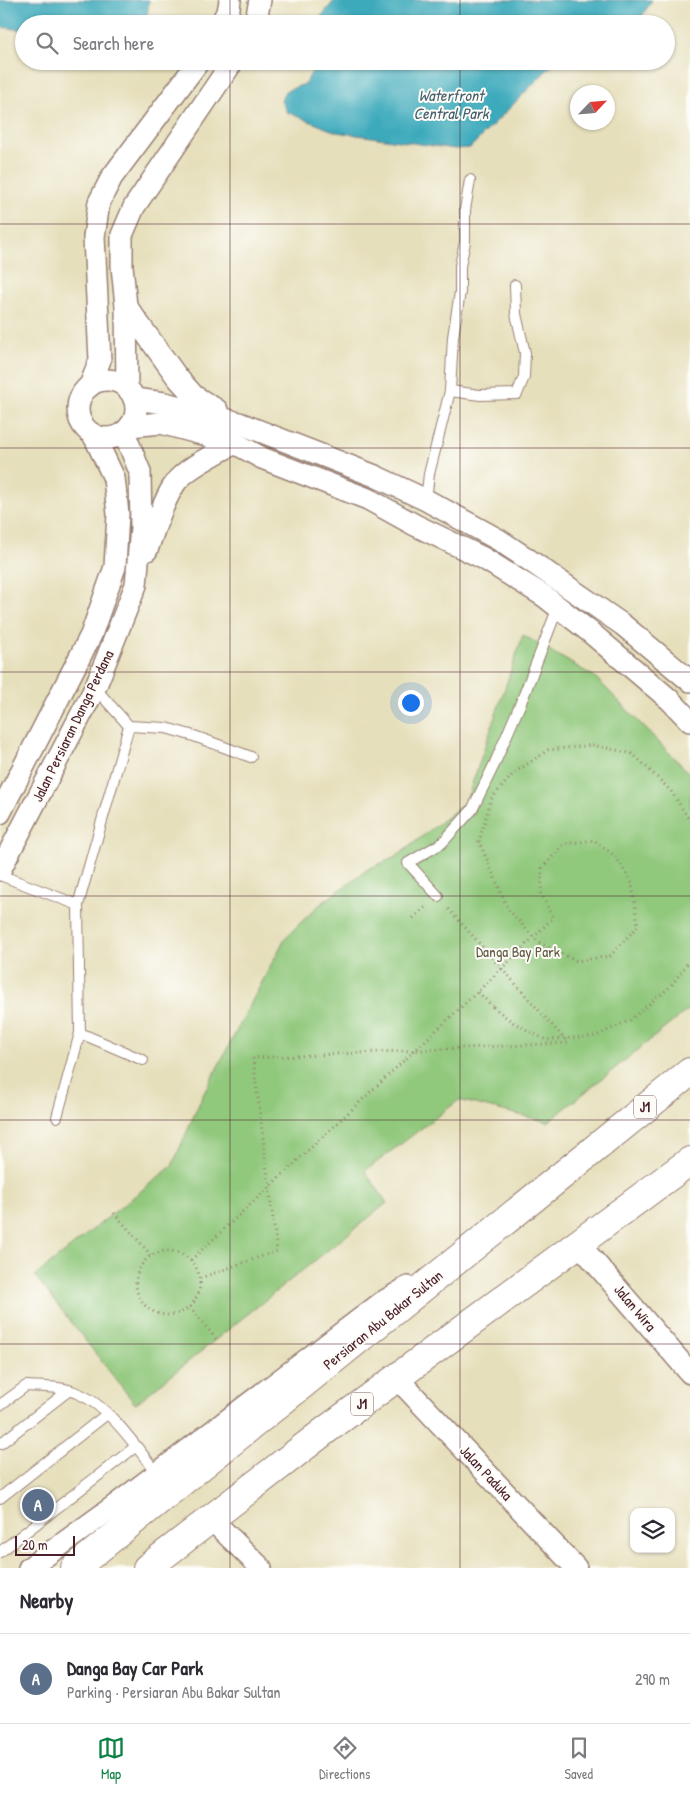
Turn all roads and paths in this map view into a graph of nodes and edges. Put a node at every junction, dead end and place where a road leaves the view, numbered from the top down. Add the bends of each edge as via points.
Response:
1 (230, 0) edge
2 (260, 0) edge
3 (226, 15) edge
4 (257, 15) edge
5 (192, 70) edge
6 (227, 70) edge
7 (470, 180) dead end
8 (515, 285) dead end
9 (126, 306) junction
10 (90, 386) junction
11 (450, 391) junction
12 (130, 393) junction
13 (127, 429) junction
14 (237, 433) junction
15 (94, 436) junction
16 (426, 500) junction
17 (136, 585) junction
18 (558, 607) junction
19 (690, 681) edge
20 (95, 688) junction
21 (690, 721) edge
22 (129, 726) junction
23 (251, 757) dead end
24 (0, 813) edge
25 (690, 821) edge
26 (0, 870) edge
27 (0, 875) edge
28 (438, 896) junction
29 (78, 905) junction
30 (413, 918) dead end
31 (690, 960) edge
32 (502, 969) junction
33 (478, 992) junction
34 (80, 1033) junction
35 (415, 1051) junction
36 (143, 1060) dead end
37 (690, 1072) edge
38 (57, 1117) dead end
39 (690, 1161) edge
40 (268, 1188) junction
41 (114, 1213) dead end
42 (579, 1244) junction
43 (151, 1255) junction
44 (459, 1258) junction
45 (191, 1260) junction
46 (200, 1278) junction
47 (190, 1307) junction
48 (216, 1339) dead end
49 (690, 1373) edge
50 (397, 1378) junction
51 (68, 1391) junction
52 (0, 1405) edge
53 (107, 1414) junction
54 (0, 1444) edge
55 (135, 1447) junction
56 (157, 1473) junction
57 (0, 1498) edge
58 (211, 1519) junction
59 (0, 1552) edge
60 (29, 1568) edge
61 (75, 1568) edge
62 (147, 1568) edge
63 (261, 1568) edge
64 (576, 1568) edge

1 - 3 street
2 - 4 street
5 - 10 street via 112,177 100,202 94,237 100,360
6 - 9 street via 134,207 122,235
7 - 11 lane
8 - 11 lane via 516,314 524,354 524,377 517,394 480,395
9 - 12 street
9 - 14 street via 156,350 194,396
10 - 12 street via 111,380
10 - 15 street via 80,399 79,415
11 - 16 lane via 428,474
12 - 13 street via 136,413
12 - 14 street via 165,403
13 - 14 street via 161,423
13 - 15 street via 109,438
13 - 17 street, Jalan Persiaran Danga Perdana via 140,472 142,527
14 - 16 street via 375,476
14 - 17 street via 177,481 157,520
14 - 18 street via 262,458 368,499 483,558
15 - 24 street, Jalan Persiaran Danga Perdana via 114,478 118,514 115,567 91,634
16 - 19 street via 537,565 623,625
17 - 20 street, Jalan Persiaran Danga Perdana
18 - 21 street via 670,700
18 - 28 lane via 498,756 472,810 442,843 408,863
20 - 22 lane
20 - 26 street, Jalan Persiaran Danga Perdana
22 - 23 lane via 166,728
22 - 29 lane
25 - 32 path, bridge via 671,791 633,754 594,745 548,750 514,773 491,799 479,841 508,909 538,942 577,961 610,956 638,926 632,883 616,857 594,840 564,844 542,868 541,893 553,918
27 - 29 lane
28 - 30 path
28 - 32 path
29 - 34 lane
31 - 33 path, bridge via 670,987 630,1020 596,1036 546,1040 514,1023
32 - 33 path
32 - 35 path via 568,1043
33 - 35 path
34 - 36 lane
34 - 38 lane
35 - 40 path
35 - 40 path via 253,1058
37 - 44 highway, Persiaran Abu Bakar Sultan / J1
39 - 42 highway, J1
40 - 45 path
40 - 46 path via 277,1251
41 - 43 path
42 - 49 street, Jalan Wira
42 - 50 highway, J1
43 - 45 path via 172,1250
43 - 47 path via 137,1272 136,1288 142,1303 150,1311 171,1316
44 - 56 street via 381,1303
44 - 61 highway, Persiaran Abu Bakar Sultan / J1
45 - 46 path
46 - 47 path via 197,1299
47 - 48 path
50 - 58 highway, J1
50 - 64 street, Jalan Paduka
51 - 52 lane via 26,1386
51 - 53 lane via 78,1393
51 - 54 lane
53 - 55 lane
53 - 57 lane
55 - 56 lane
55 - 59 lane
56 - 60 street
58 - 62 highway, J1
58 - 63 street

